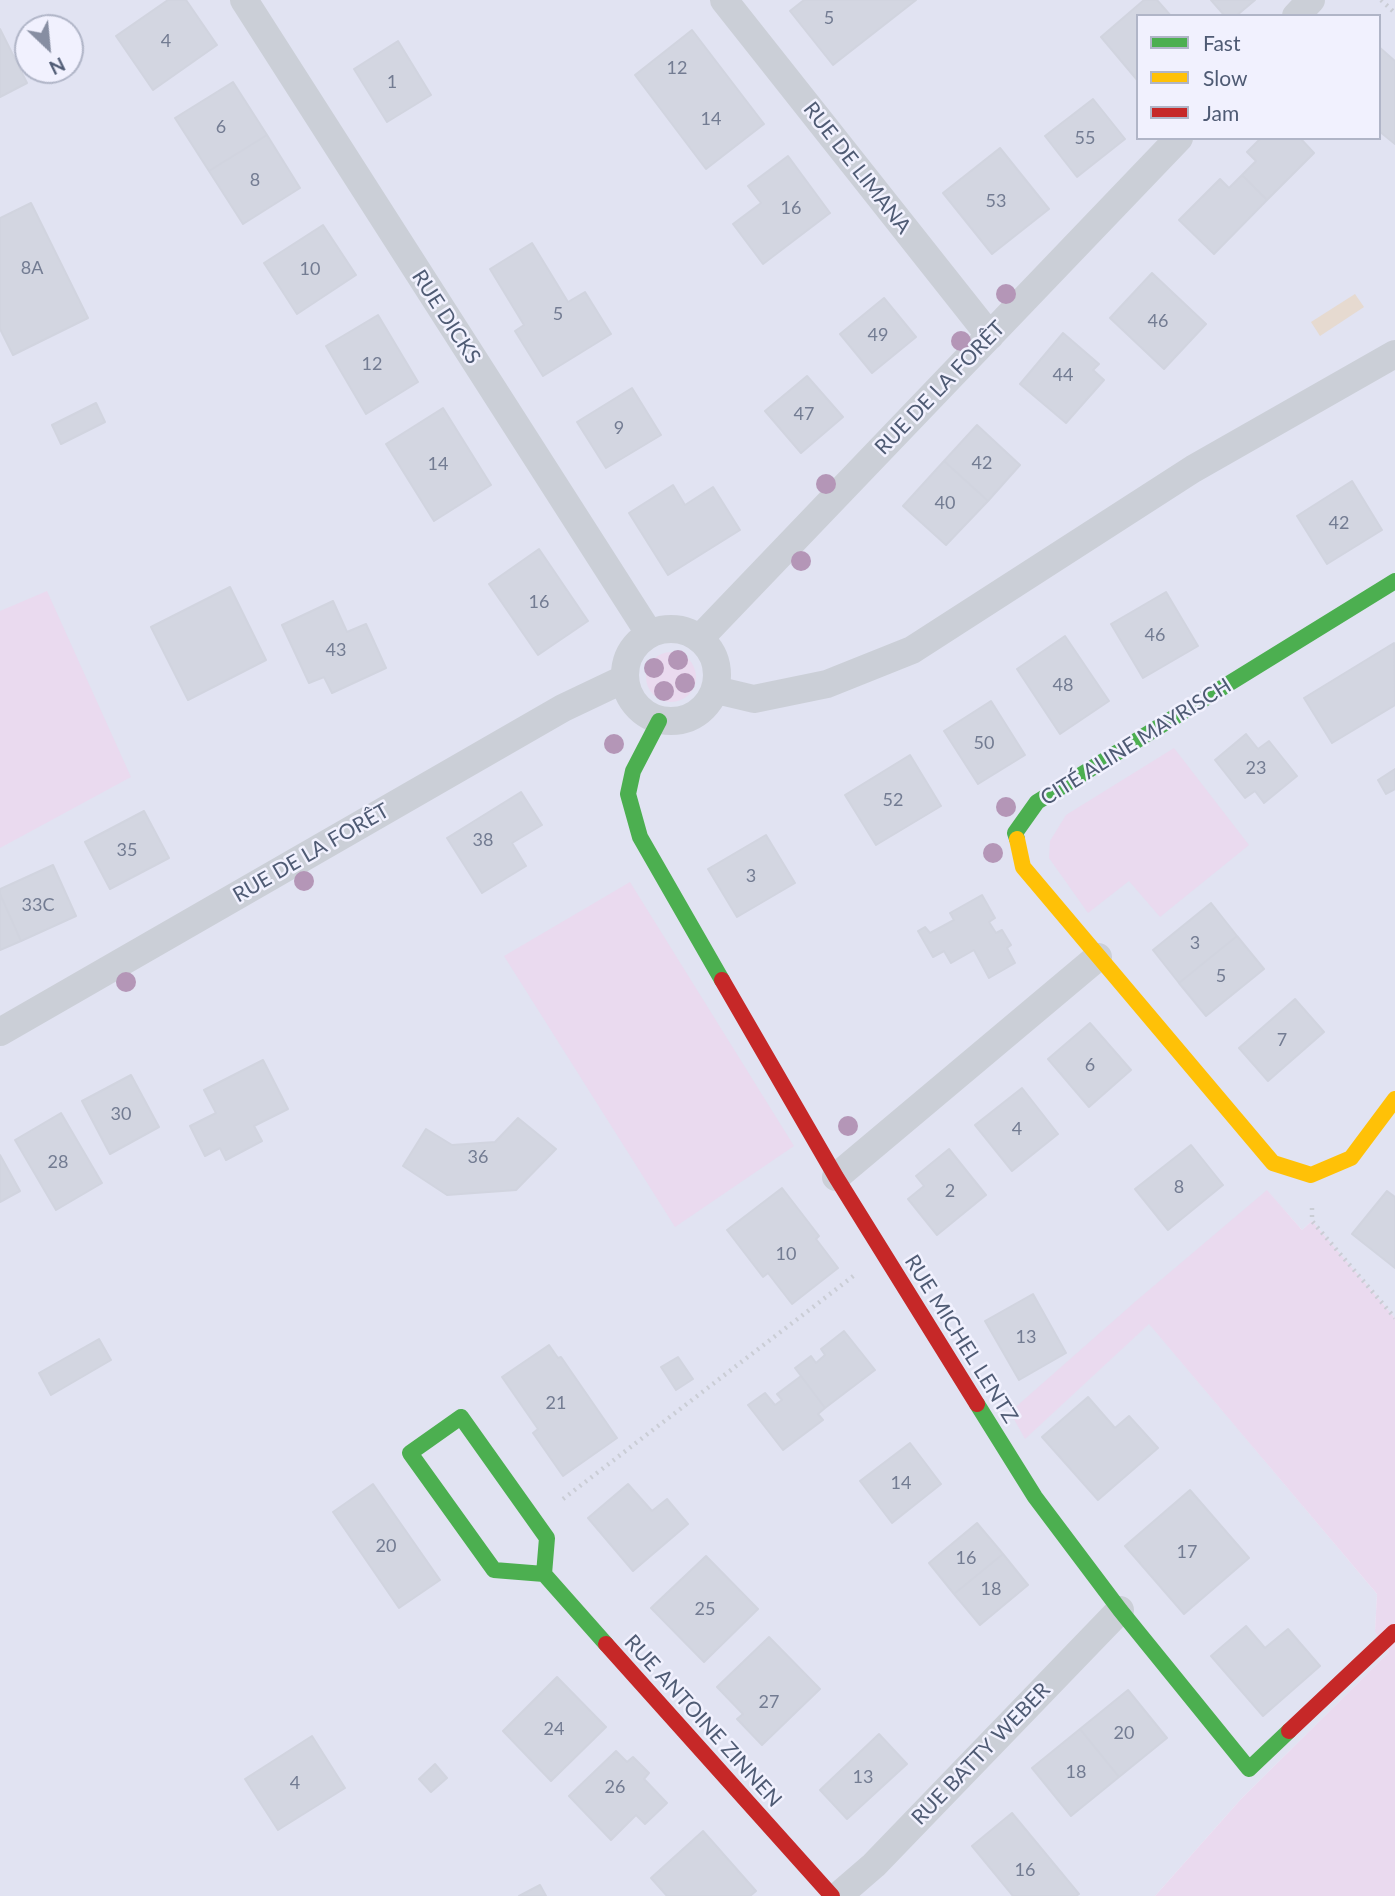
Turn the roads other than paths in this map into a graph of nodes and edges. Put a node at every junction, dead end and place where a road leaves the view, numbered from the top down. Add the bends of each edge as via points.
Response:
1 (244, 0) edge
2 (724, 0) edge
3 (1311, 0) edge
4 (1298, 14) edge
5 (1177, 140) edge
6 (990, 336) junction
7 (1395, 354) edge
8 (1395, 580) edge
9 (649, 634) junction
10 (701, 637) junction
11 (624, 679) junction
12 (716, 690) junction
13 (659, 721) junction
14 (1098, 957) junction
15 (0, 1032) edge
16 (1395, 1099) edge
17 (836, 1177) junction
18 (544, 1574) junction
19 (1120, 1610) junction
20 (1395, 1634) edge
21 (832, 1896) edge
22 (838, 1896) edge

1 - 9 street, RUE DICKS
2 - 6 street, RUE DE LIMANA
3 - 4 street
5 - 6 street, RUE DE LA FORÊT
6 - 10 street, RUE DE LA FORÊT
7 - 12 street via 1193,469 912,650 827,684 766,697 754,699
8 - 14 street, CITÉ ALINE MAYRISCH via 1037,802 1015,833 1023,867
9 - 10 street via 676,628
9 - 11 street via 630,652
10 - 12 street via 717,662
11 - 13 street via 635,705
11 - 15 street, RUE DE LA FORÊT via 563,708
12 - 13 street via 704,710 682,721
13 - 17 street, RUE MICHEL LENTZ via 633,771 628,794 640,837
14 - 16 street, CITÉ ALINE MAYRISCH via 1273,1163 1311,1175 1350,1158
14 - 17 street
17 - 19 street, RUE MICHEL LENTZ via 1035,1497
18 - 18 street via 547,1538 461,1417 410,1453 494,1570
18 - 21 street, RUE ANTOINE ZINNEN
19 - 20 street, RUE MICHEL LENTZ via 1249,1769
19 - 22 street, RUE BATTY WEBER via 874,1865

